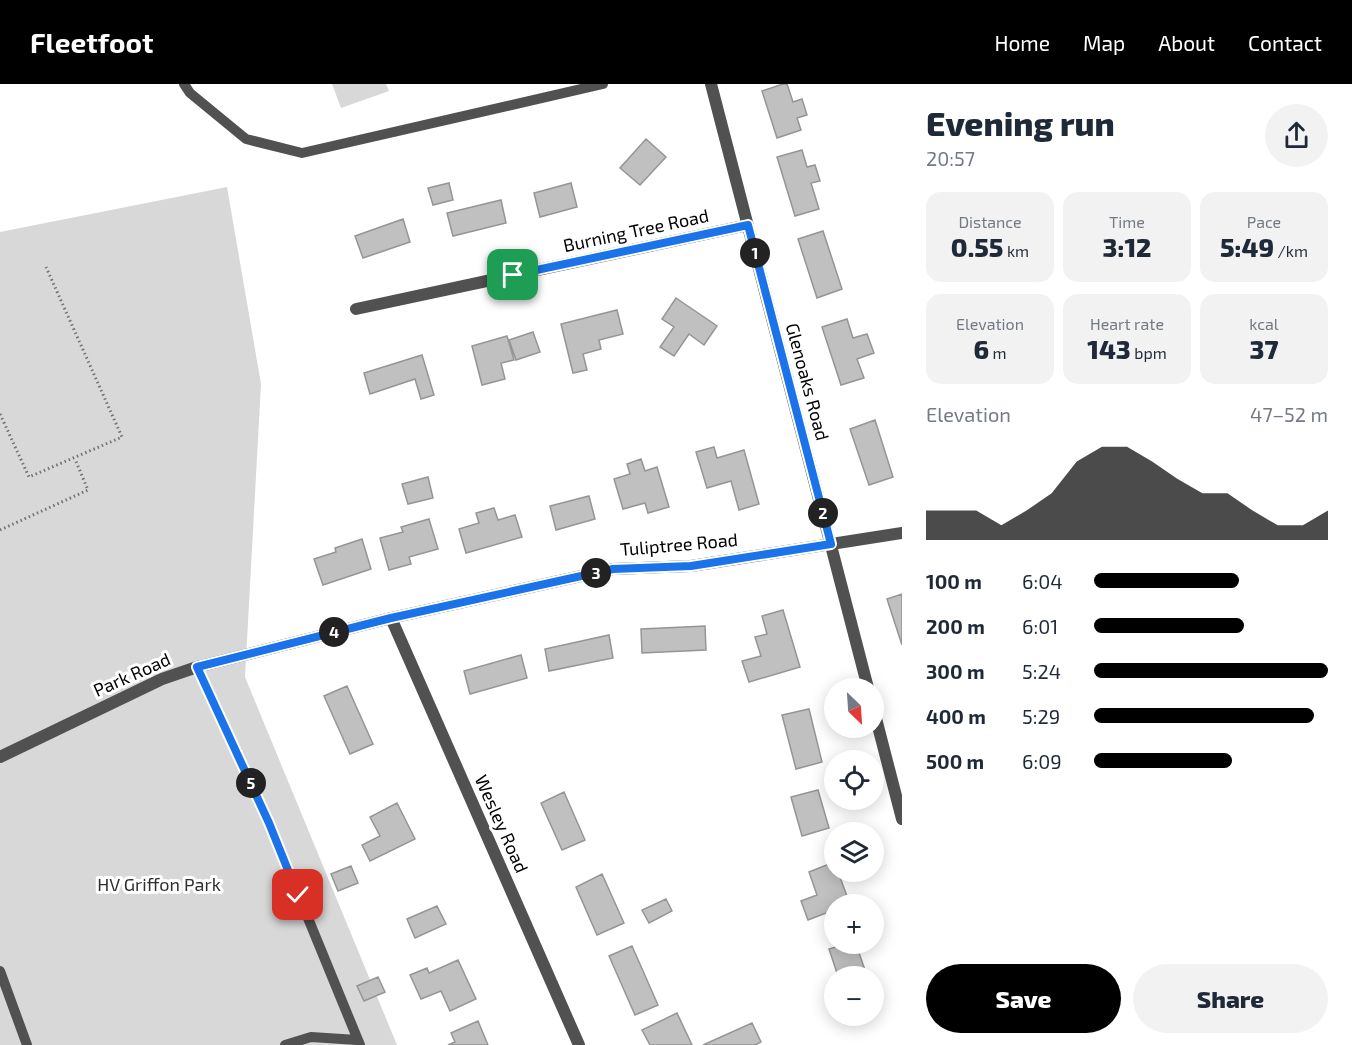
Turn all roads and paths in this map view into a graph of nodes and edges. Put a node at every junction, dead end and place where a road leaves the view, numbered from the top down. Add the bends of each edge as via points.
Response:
1 (184, 84) edge
2 (603, 84) edge
3 (711, 84) edge
4 (748, 225) junction
5 (46, 267) dead end
6 (356, 309) dead end
7 (0, 414) edge
8 (75, 458) junction
9 (0, 530) edge
10 (902, 533) edge
11 (831, 544) junction
12 (391, 618) junction
13 (197, 667) junction
14 (865, 678) edge
15 (881, 738) edge
16 (0, 758) edge
17 (902, 819) edge
18 (269, 823) joint
19 (0, 971) edge
20 (358, 1042) edge
21 (27, 1045) edge
22 (285, 1045) edge
23 (579, 1045) edge

1 - 2 lane via 246,138 302,153
3 - 4 street, Glenoaks Road
4 - 6 street, Burning Tree Road
4 - 11 street, Glenoaks Road
5 - 8 path via 122,437
7 - 8 path via 29,477
8 - 9 path via 88,490
10 - 11 street, Tuliptree Road
11 - 12 street, Tuliptree Road via 691,566 613,569
11 - 14 street, Glenoaks Road
12 - 13 street, Park Road
12 - 23 street, Wesley Road
13 - 16 street, Park Road
13 - 18 path
15 - 17 street
18 - 20 lane
19 - 21 lane
20 - 22 lane via 311,1037

